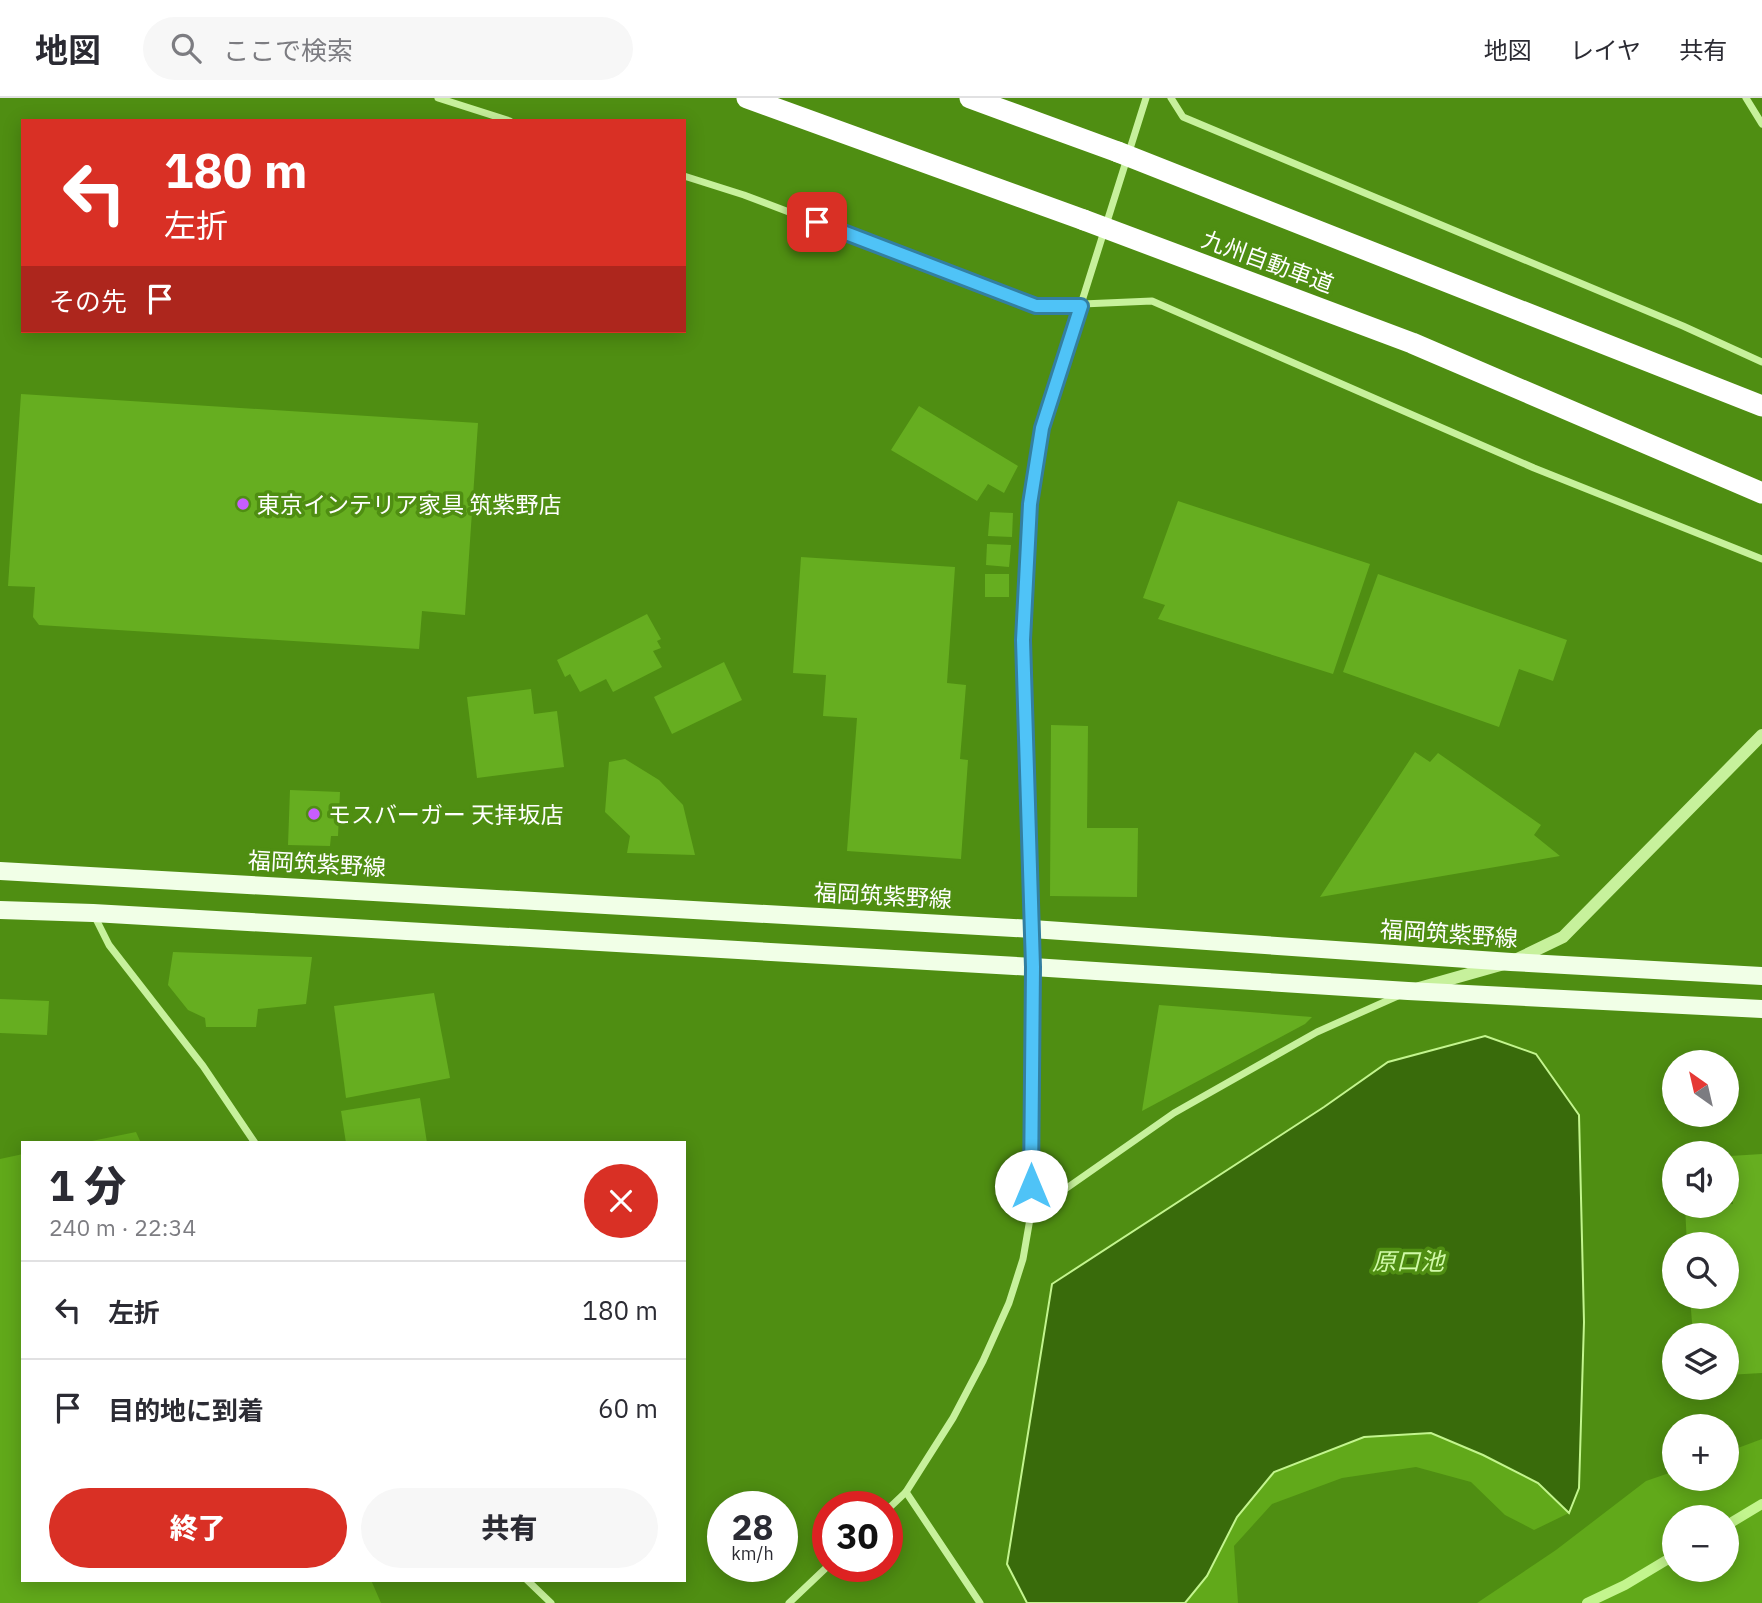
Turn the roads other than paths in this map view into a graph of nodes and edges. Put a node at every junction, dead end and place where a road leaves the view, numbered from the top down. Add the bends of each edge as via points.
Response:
1 (438, 98) edge
2 (747, 98) edge
3 (970, 98) edge
4 (1146, 98) edge
5 (1171, 98) edge
6 (1746, 98) edge
7 (504, 119) edge
8 (1762, 124) edge
9 (686, 177) edge
10 (1081, 306) junction
11 (1762, 362) edge
12 (1762, 406) edge
13 (1762, 493) edge
14 (1762, 559) edge
15 (1762, 736) edge
16 (0, 871) edge
17 (0, 910) edge
18 (93, 913) junction
19 (1032, 929) junction
20 (1511, 962) junction
21 (1033, 967) junction
22 (1762, 976) edge
23 (1408, 991) junction
24 (1762, 1009) edge
25 (254, 1141) edge
26 (1031, 1213) junction
27 (906, 1492) junction
28 (903, 1495) edge
29 (812, 1581) edge
30 (529, 1582) edge
31 (551, 1603) edge
32 (789, 1603) edge
33 (980, 1603) edge

1 - 7 street
2 - 13 highway, 九州自動車道, bridge via 1412,343
3 - 12 highway, 九州自動車道, bridge
4 - 10 street
5 - 11 street via 1183,117
6 - 8 street
9 - 10 street via 1036,306
10 - 14 street via 1152,302 1534,468
10 - 19 street via 1042,428 1030,504 1023,640
15 - 20 street via 1563,937
16 - 19 main road, 福岡筑紫野線
17 - 18 main road
18 - 21 main road
18 - 25 street via 109,945 203,1066
19 - 20 main road, 福岡筑紫野線
19 - 21 street
20 - 22 main road, 福岡筑紫野線
20 - 23 street
21 - 23 main road
21 - 26 street
23 - 24 main road
23 - 26 street via 1317,1032 1174,1113
26 - 27 street via 1023,1259 999,1326 953,1418
27 - 28 street
27 - 33 street
29 - 32 street
30 - 31 street

